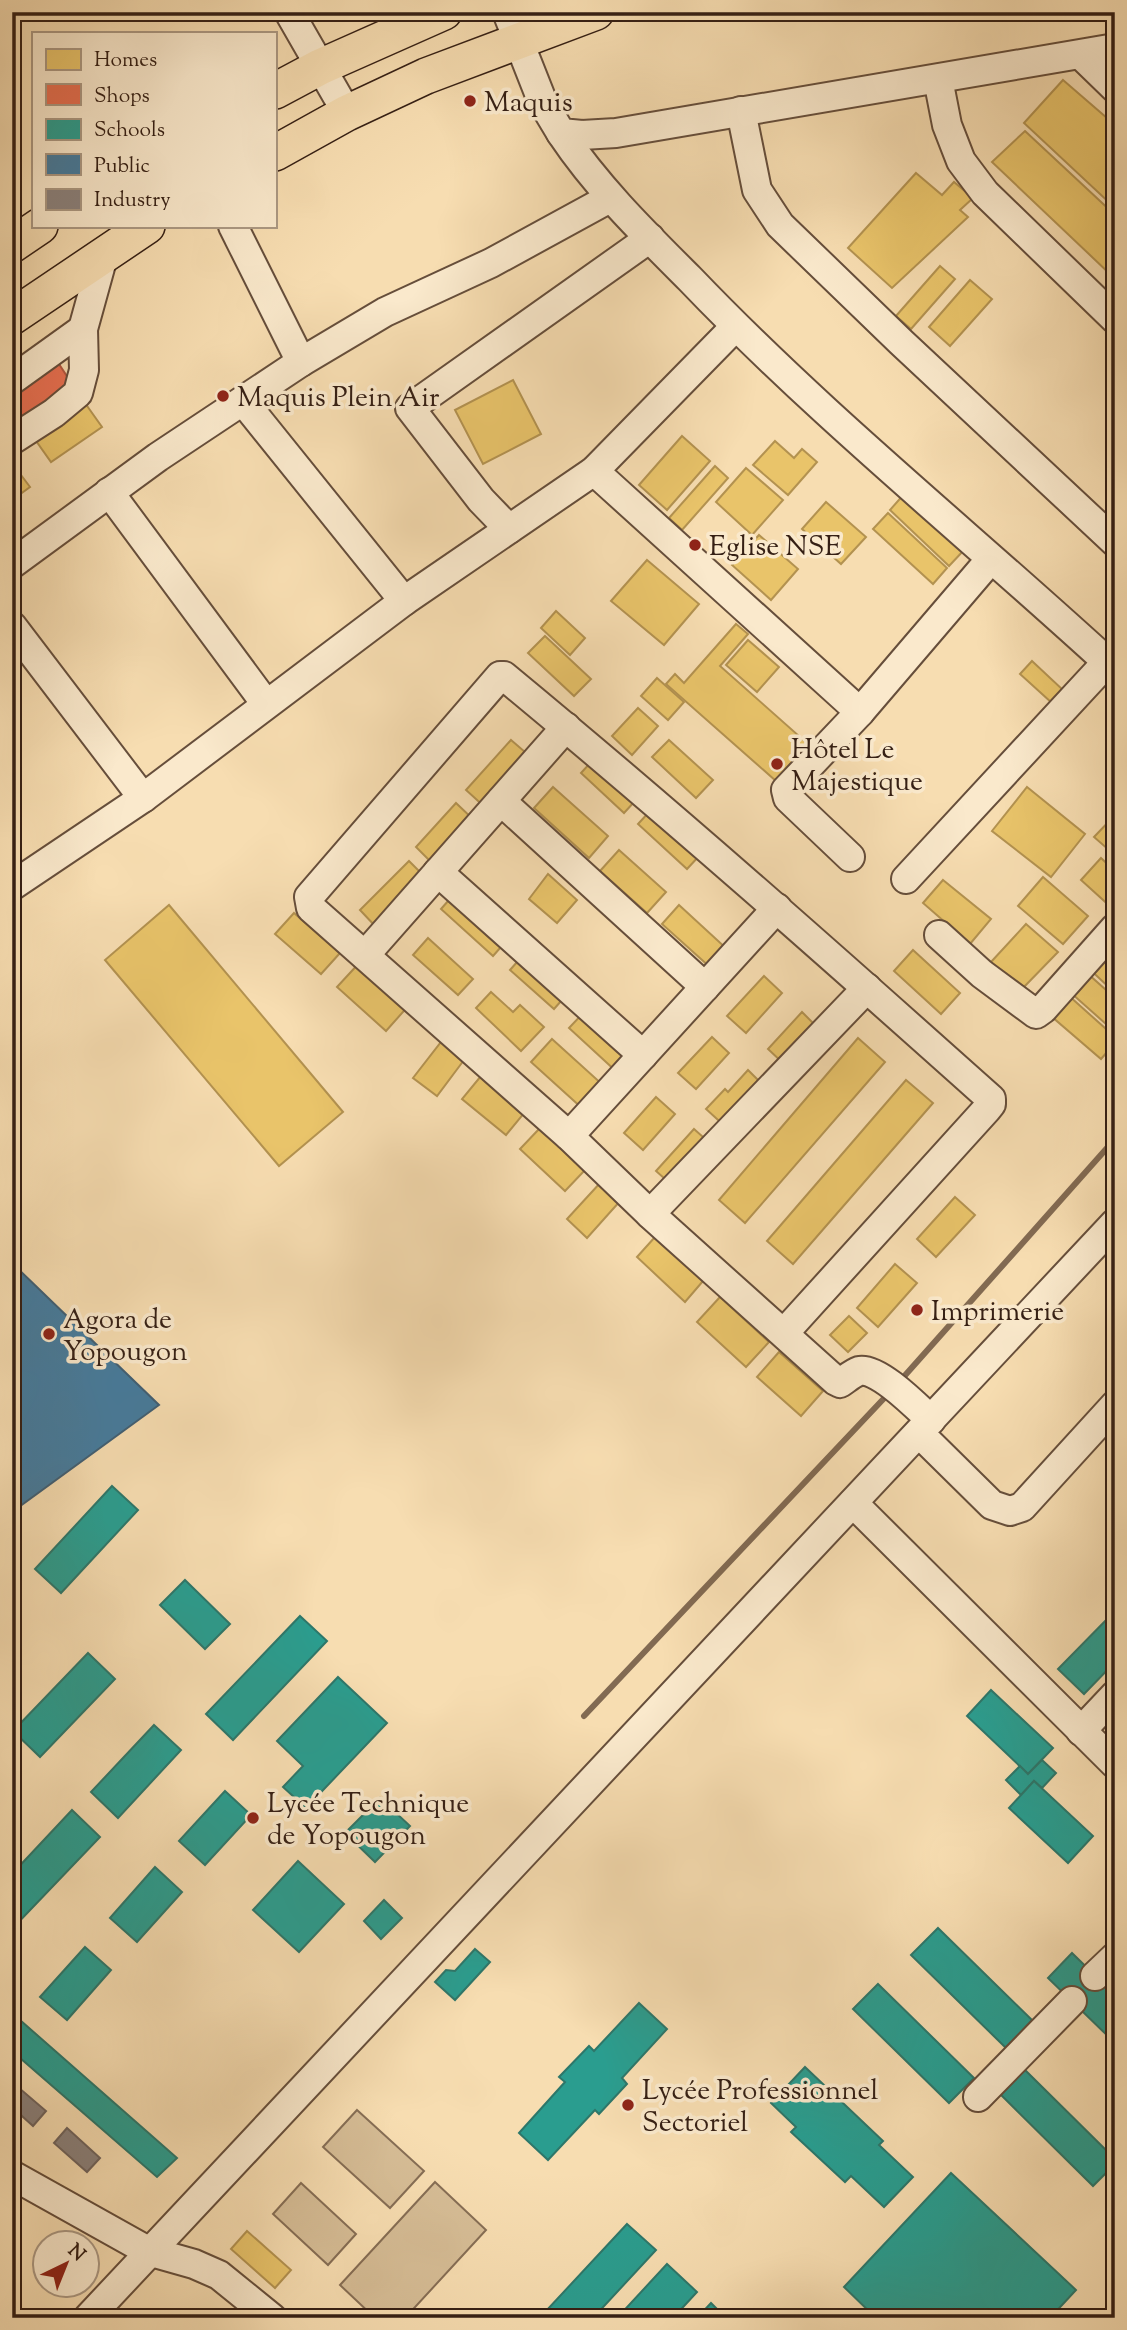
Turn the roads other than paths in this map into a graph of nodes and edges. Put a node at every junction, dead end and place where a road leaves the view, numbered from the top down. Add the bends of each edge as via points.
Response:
1 (289, 12) edge
2 (444, 12) edge
3 (596, 12) edge
4 (513, 27) edge
5 (1115, 48) edge
6 (1082, 55) junction
7 (320, 67) junction
8 (938, 79) junction
9 (1115, 88) edge
10 (276, 90) edge
11 (741, 111) junction
12 (347, 113) junction
13 (561, 132) junction
14 (276, 152) edge
15 (610, 198) junction
16 (37, 228) edge
17 (144, 228) edge
18 (234, 228) edge
19 (650, 238) junction
20 (12, 245) edge
21 (104, 253) junction
22 (12, 317) edge
23 (1115, 319) edge
24 (735, 327) junction
25 (83, 329) junction
26 (301, 362) junction
27 (12, 380) edge
28 (243, 401) junction
29 (12, 440) edge
30 (594, 471) junction
31 (109, 492) junction
32 (509, 528) junction
33 (1115, 542) edge
34 (990, 560) junction
35 (12, 564) edge
36 (404, 601) junction
37 (12, 626) edge
38 (1111, 665) edge
39 (266, 704) junction
40 (860, 712) junction
41 (566, 727) junction
42 (143, 798) junction
43 (501, 802) junction
44 (850, 857) dead end
45 (438, 872) junction
46 (906, 879) dead end
47 (12, 886) edge
48 (776, 908) junction
49 (1115, 928) edge
50 (939, 935) dead end
51 (365, 955) junction
52 (705, 987) junction
53 (867, 988) junction
54 (643, 1055) junction
55 (569, 1136) junction
56 (650, 1213) junction
57 (1115, 1223) edge
58 (784, 1333) junction
59 (1115, 1405) edge
60 (925, 1426) junction
61 (853, 1503) junction
62 (1115, 1695) edge
63 (1081, 1731) junction
64 (1115, 1764) edge
65 (1072, 2001) dead end
66 (978, 2097) dead end
67 (12, 2175) edge
68 (148, 2251) junction
69 (88, 2318) edge
70 (272, 2318) edge

1 - 7 street
2 - 7 main road
3 - 4 main road
4 - 12 main road
4 - 13 street
5 - 6 street
6 - 8 street
6 - 9 street
7 - 10 main road
7 - 12 street
8 - 11 street
8 - 23 street via 947,125 961,161 985,194
11 - 13 street via 616,133
11 - 33 street via 757,190 780,226
12 - 14 main road
13 - 15 street
15 - 19 street
15 - 26 street via 491,263 385,312
16 - 20 main road
17 - 21 main road
18 - 26 street
19 - 24 street
19 - 32 street via 410,408 481,500
21 - 22 main road
21 - 25 street
24 - 30 street
24 - 34 street
25 - 27 street
25 - 29 street via 84,370 78,393
26 - 28 street
28 - 31 street
28 - 36 street
30 - 32 street
30 - 40 street
31 - 35 street
31 - 39 street
32 - 36 street
34 - 38 street
34 - 40 street
36 - 39 street
37 - 42 street
38 - 46 street
39 - 42 street
40 - 44 street via 786,790 788,798
41 - 43 street
41 - 48 street
41 - 51 street via 504,676 497,679 309,897 317,915
42 - 47 street
43 - 45 street
43 - 52 street
45 - 51 street
45 - 54 street
48 - 52 street
48 - 53 street
49 - 50 street via 1036,1014
51 - 55 street
52 - 54 street
53 - 56 street
53 - 58 street via 991,1099 991,1104
54 - 55 street
55 - 56 street
56 - 58 street
57 - 60 street
58 - 60 street via 838,1382 861,1370 895,1388
59 - 60 street via 1022,1507 1010,1511 992,1505
60 - 61 street
61 - 63 street
61 - 68 street
62 - 63 street
63 - 64 street
65 - 66 street
67 - 68 street
68 - 69 street
68 - 70 street via 219,2275

